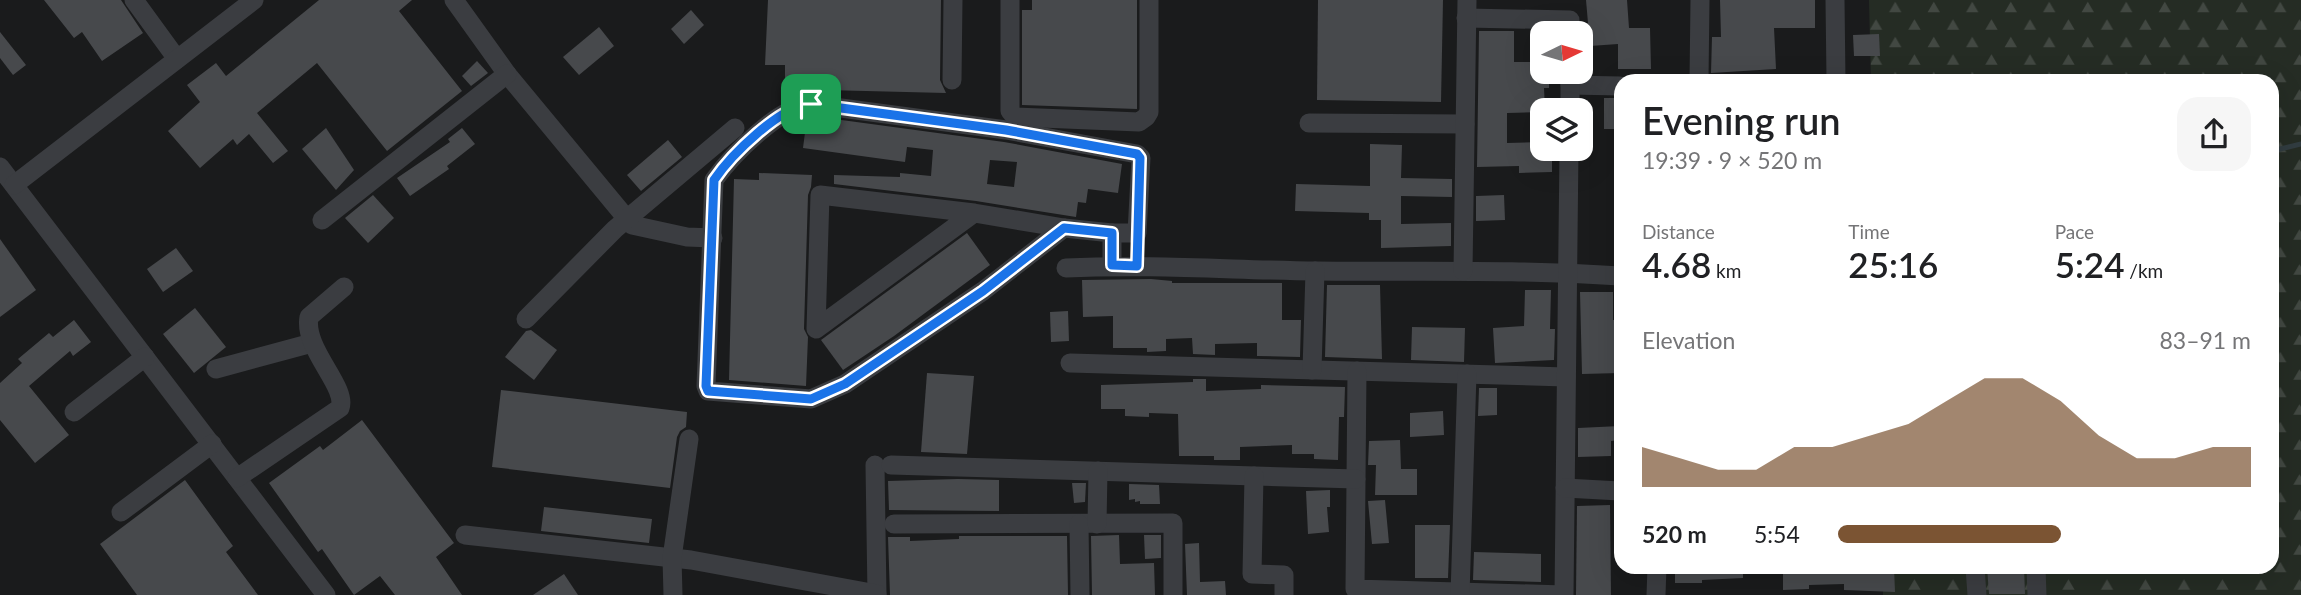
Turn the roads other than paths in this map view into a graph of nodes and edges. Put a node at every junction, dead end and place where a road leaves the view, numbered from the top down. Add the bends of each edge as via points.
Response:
1 (134, 0) edge
2 (254, 0) edge
3 (454, 0) edge
4 (953, 0) edge
5 (1010, 0) edge
6 (1149, 0) edge
7 (1571, 0) edge
8 (1700, 0) edge
9 (1835, 0) edge
10 (1466, 9) edge
11 (1535, 21) edge
12 (1570, 21) edge
13 (177, 60) junction
14 (507, 74) junction
15 (1699, 74) edge
16 (1836, 74) edge
17 (952, 80) dead end
18 (1593, 82) edge
19 (1614, 85) edge
20 (1309, 123) dead end
21 (1465, 124) junction
22 (735, 128) dead end
23 (1569, 161) edge
24 (0, 167) edge
25 (14, 185) junction
26 (974, 213) junction
27 (322, 220) dead end
28 (627, 220) junction
29 (1064, 228) junction
30 (1112, 233) junction
31 (1137, 233) junction
32 (713, 238) junction
33 (1112, 265) junction
34 (1137, 266) junction
35 (1066, 268) dead end
36 (1315, 271) junction
37 (1462, 271) junction
38 (1568, 272) junction
39 (1614, 276) edge
40 (344, 288) dead end
41 (526, 319) dead end
42 (312, 343) junction
43 (145, 357) junction
44 (1070, 363) dead end
45 (216, 369) dead end
46 (1312, 370) junction
47 (1357, 371) junction
48 (1467, 374) junction
49 (1566, 377) junction
50 (74, 412) dead end
51 (688, 439) dead end
52 (212, 444) junction
53 (1098, 471) junction
54 (1254, 476) junction
55 (237, 478) junction
56 (1356, 479) junction
57 (1565, 488) junction
58 (1614, 491) edge
59 (121, 512) dead end
60 (894, 524) dead end
61 (1088, 524) junction
62 (465, 535) dead end
63 (667, 557) junction
64 (1657, 574) edge
65 (1976, 574) edge
66 (2036, 574) edge
67 (1460, 593) edge
68 (877, 594) edge
69 (326, 595) edge
70 (673, 595) edge
71 (1080, 595) edge
72 (1173, 595) edge
73 (1284, 595) edge
74 (1656, 595) edge
75 (1977, 595) edge
76 (2037, 595) edge

1 - 13 street
2 - 13 street
3 - 14 street
4 - 17 street
5 - 6 street via 1010,111 1015,117 1139,121 1149,112
7 - 12 street
8 - 15 street
9 - 16 street
10 - 11 street
10 - 21 street
13 - 25 street
14 - 27 street
14 - 28 street
18 - 19 street
20 - 21 street
21 - 37 street
22 - 28 street
23 - 38 street
24 - 25 street
25 - 43 street
26 - 26 street via 820,195 816,329 827,320
26 - 29 street
28 - 32 street via 687,237
28 - 41 street
29 - 30 street
29 - 32 street via 845,384 811,399 708,391
30 - 31 street
30 - 33 street
31 - 32 street via 1137,154 1006,130 811,104 775,118 721,170 714,180
31 - 34 street
33 - 34 street
33 - 35 street
34 - 36 street
36 - 37 street
36 - 46 street
37 - 38 street
38 - 39 street
38 - 49 street
40 - 42 street via 309,317
42 - 45 street
42 - 55 street via 341,397 340,408
43 - 50 street
43 - 52 street
44 - 46 street
46 - 47 street
47 - 48 street
47 - 56 street
48 - 49 street
48 - 67 street
49 - 57 street
51 - 63 street
52 - 55 street
52 - 59 street
53 - 54 street
53 - 61 street
53 - 68 street via 883,465
54 - 56 street
54 - 73 street via 1252,574 1284,575
55 - 69 street
56 - 67 street via 1356,589
57 - 58 street
57 - 67 street via 1564,595
60 - 61 street
61 - 71 street
61 - 72 street via 1173,523
62 - 63 street
63 - 68 street
63 - 70 street
64 - 74 street
65 - 75 street
66 - 76 street

